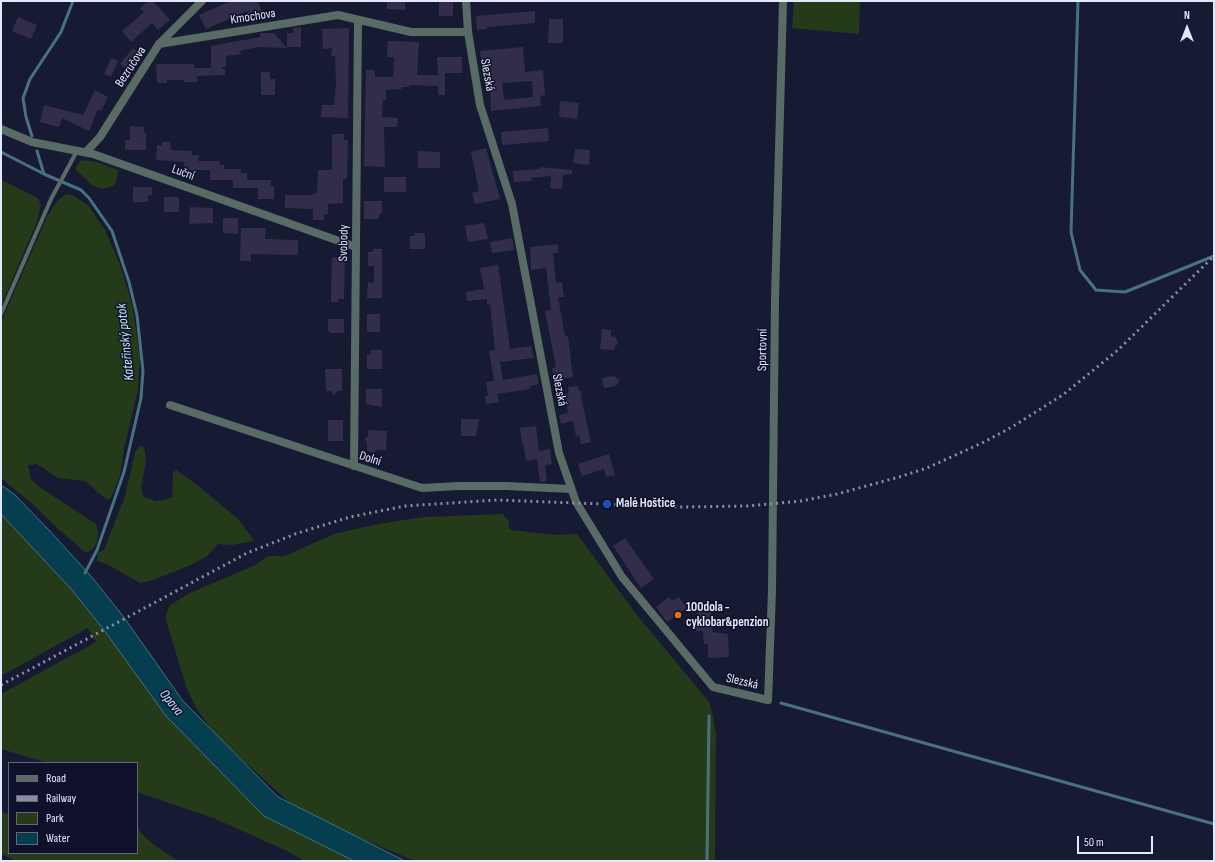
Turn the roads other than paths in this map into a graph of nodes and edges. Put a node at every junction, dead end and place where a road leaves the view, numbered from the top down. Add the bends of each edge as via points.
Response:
1 (202, 1) edge
2 (466, 1) edge
3 (783, 1) edge
4 (358, 20) junction
5 (468, 32) junction
6 (159, 44) junction
7 (1, 129) edge
8 (78, 150) junction
9 (86, 152) junction
10 (356, 247) junction
11 (1, 314) edge
12 (170, 406) dead end
13 (354, 466) junction
14 (571, 489) junction
15 (768, 700) joint

1 - 6 street, Bezručova
2 - 5 street, Slezská
3 - 15 street, Sportovní
4 - 5 street, Kmochova via 411,32
4 - 6 street, Kmochova via 338,15
4 - 10 street, Svobody
5 - 14 street, Slezská via 480,105 512,204 559,453
6 - 9 street, Bezručova via 100,137
7 - 8 street, Luční via 32,142
8 - 9 street, Luční
8 - 11 lane via 55,191
9 - 10 street, Luční
10 - 13 street, Svobody
12 - 13 street, Dolní
13 - 14 street, Dolní via 422,488 490,486
14 - 15 street, Slezská via 576,502 622,577 713,687

